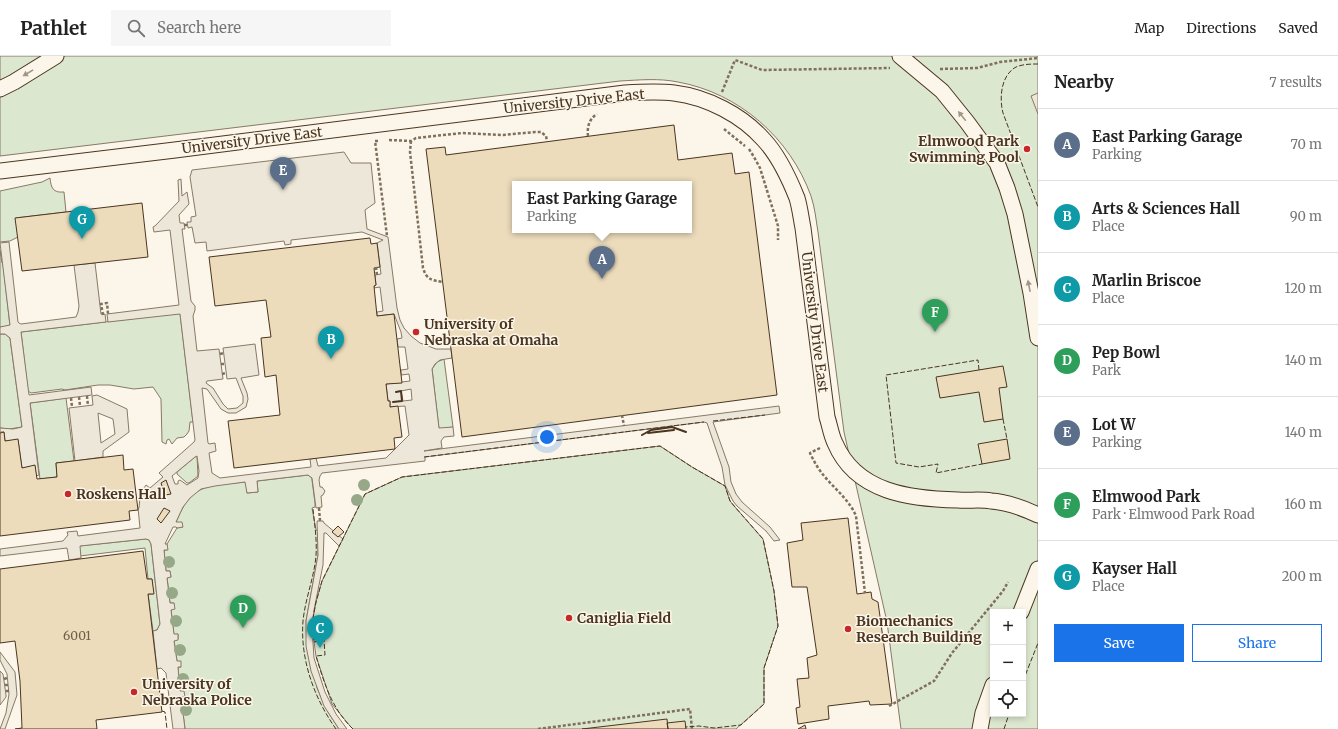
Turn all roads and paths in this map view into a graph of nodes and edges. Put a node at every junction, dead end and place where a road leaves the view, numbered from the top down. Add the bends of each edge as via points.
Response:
1 (56, 56) edge
2 (1038, 58) edge
3 (896, 62) edge
4 (939, 69) dead end
5 (0, 89) edge
6 (715, 104) junction
7 (603, 112) dead end
8 (719, 126) dead end
9 (588, 136) dead end
10 (386, 140) dead end
11 (380, 141) dead end
12 (411, 141) junction
13 (547, 141) dead end
14 (0, 171) edge
15 (387, 236) dead end
16 (778, 240) dead end
17 (376, 267) dead end
18 (377, 274) dead end
19 (443, 282) dead end
20 (108, 314) dead end
21 (103, 315) dead end
22 (1038, 338) edge
23 (224, 353) dead end
24 (220, 354) dead end
25 (221, 364) dead end
26 (225, 364) dead end
27 (226, 373) dead end
28 (222, 374) dead end
29 (87, 396) dead end
30 (79, 397) dead end
31 (71, 398) dead end
32 (80, 406) dead end
33 (88, 406) dead end
34 (72, 407) dead end
35 (622, 415) dead end
36 (624, 426) dead end
37 (820, 448) dead end
38 (319, 508) dead end
39 (1038, 515) edge
40 (320, 521) dead end
41 (1038, 569) edge
42 (1008, 582) dead end
43 (865, 593) dead end
44 (1023, 609) edge
45 (990, 693) edge
46 (890, 706) dead end
47 (538, 729) edge
48 (692, 729) edge
49 (980, 729) edge

1 -> 5 street
2 - 4 path via 1000,62 977,68
3 - 6 path via 762,70 735,60
22 -> 3 street via 1015,214 997,164 942,91
6 - 14 street, University Drive East via 674,93 625,93
6 - 39 street, University Drive East via 733,114 764,140 777,158 797,200 804,228 828,417 835,443 849,466 866,480 900,494 925,499 997,501
7 - 9 path via 595,114 591,120
8 - 16 path via 748,147 760,168 778,226
10 - 12 path
11 - 15 path via 375,141
12 - 13 path via 416,138 462,133 503,135 541,132
12 - 19 path via 410,152 423,268 425,276
17 - 18 path
20 - 21 path via 107,303 102,304
23 - 24 path
25 - 26 path
27 - 28 path
29 - 33 path
30 - 32 path
31 - 34 path
35 - 36 path
37 - 43 path via 810,453 814,461 856,516
38 - 40 path
41 - 44 street
42 - 46 path via 952,653 934,681
45 - 49 street
47 - 48 path via 690,709

